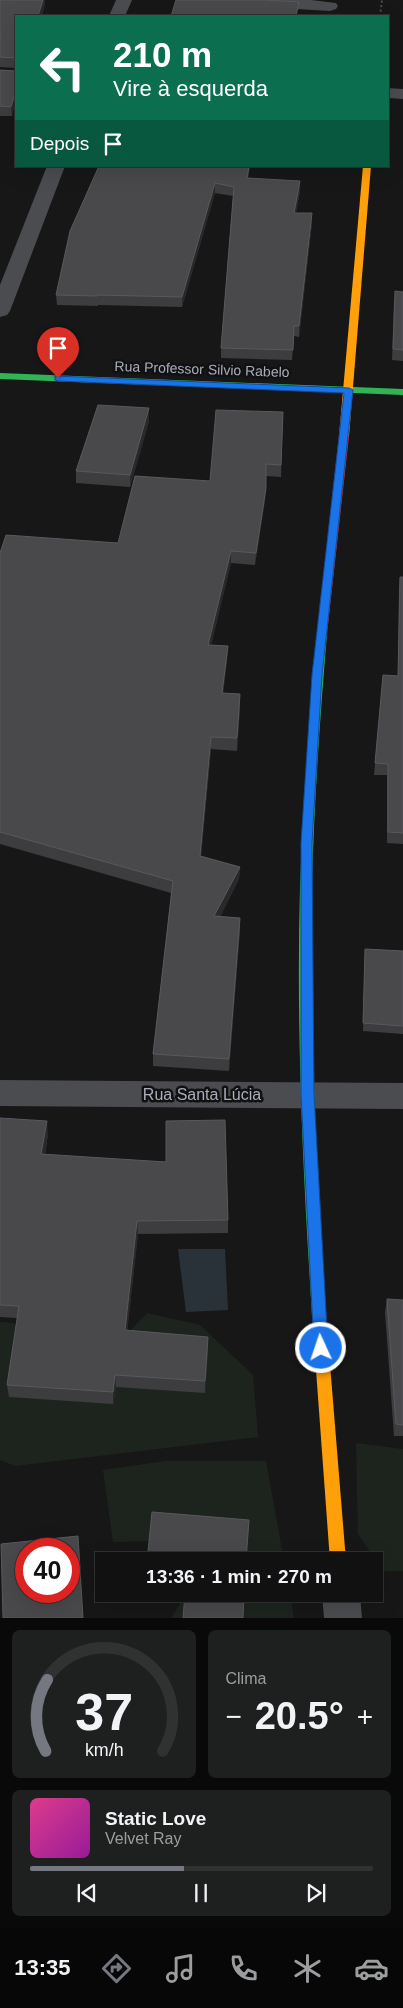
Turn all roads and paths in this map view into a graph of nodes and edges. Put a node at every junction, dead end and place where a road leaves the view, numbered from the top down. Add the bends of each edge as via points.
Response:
1 (124, 0) edge
2 (231, 0) edge
3 (382, 0) edge
4 (330, 8) edge
5 (117, 15) edge
6 (380, 15) edge
7 (389, 93) edge
8 (403, 94) edge
9 (56, 167) edge
10 (367, 167) edge
11 (0, 310) edge
12 (0, 376) edge
13 (349, 390) junction
14 (403, 392) edge
15 (0, 1094) edge
16 (307, 1094) junction
17 (403, 1096) edge
18 (337, 1552) edge
19 (342, 1602) edge
20 (343, 1618) edge

1 - 5 street
2 - 4 street
3 - 6 path
7 - 8 street
9 - 11 street
10 - 13 street
12 - 13 street, Rua Professor Silvio Rabelo
13 - 14 street, Rua Professor Silvio Rabelo
13 - 16 street via 317,675 306,843
15 - 16 street, Rua Santa Lúcia
16 - 17 street, Rua Santa Lúcia
16 - 18 street via 325,1426
19 - 20 street

